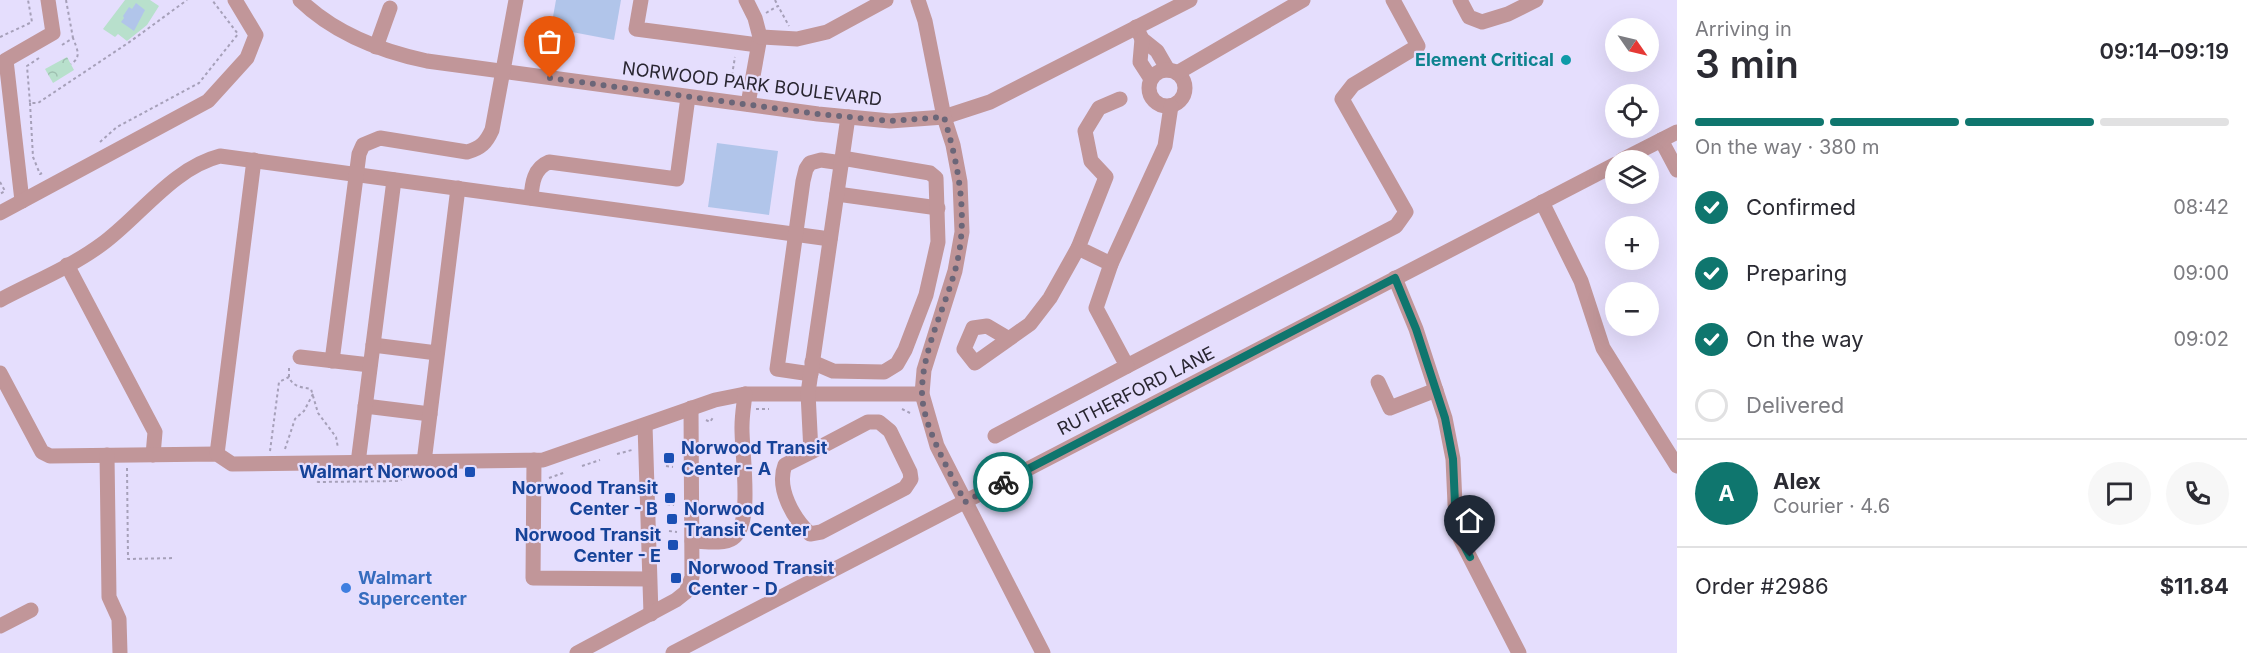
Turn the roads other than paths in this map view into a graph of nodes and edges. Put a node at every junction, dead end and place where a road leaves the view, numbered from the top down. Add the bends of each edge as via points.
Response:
1 (48, 0) edge
2 (235, 0) edge
3 (300, 0) edge
4 (516, 0) edge
5 (642, 0) edge
6 (746, 0) edge
7 (886, 0) edge
8 (918, 0) edge
9 (1190, 0) edge
10 (1303, 0) edge
11 (1393, 0) edge
12 (1460, 0) edge
13 (1536, 0) edge
14 (388, 3) edge
15 (1139, 33) junction
16 (759, 41) junction
17 (376, 47) junction
18 (1172, 71) junction
19 (504, 72) junction
20 (1151, 79) junction
21 (688, 97) junction
22 (1120, 99) dead end
23 (748, 104) junction
24 (1171, 106) junction
25 (848, 117) junction
26 (944, 117) junction
27 (1677, 132) edge
28 (1661, 140) junction
29 (1642, 150) edge
30 (254, 160) junction
31 (842, 161) junction
32 (1605, 170) edge
33 (1677, 171) edge
34 (357, 174) junction
35 (394, 180) junction
36 (458, 188) junction
37 (837, 194) junction
38 (531, 198) junction
39 (22, 201) junction
40 (1542, 202) junction
41 (938, 208) junction
42 (0, 213) edge
43 (796, 234) junction
44 (830, 239) junction
45 (1078, 248) junction
46 (1111, 264) junction
47 (67, 265) junction
48 (1395, 278) junction
49 (0, 300) edge
50 (1010, 339) dead end
51 (373, 345) junction
52 (437, 353) junction
53 (295, 360) road end
54 (332, 361) junction
55 (370, 365) junction
56 (1127, 366) junction
57 (812, 368) junction
58 (0, 373) edge
59 (1378, 382) dead end
60 (1436, 390) junction
61 (808, 393) junction
62 (745, 394) junction
63 (922, 394) junction
64 (365, 406) junction
65 (691, 408) junction
66 (430, 414) junction
67 (645, 424) junction
68 (995, 436) dead end
69 (811, 452) junction
70 (217, 454) junction
71 (107, 455) junction
72 (153, 455) junction
73 (534, 460) junction
74 (424, 462) junction
75 (358, 463) junction
76 (1677, 466) edge
77 (965, 502) junction
78 (692, 541) junction
79 (650, 579) junction
80 (31, 610) dead end
81 (651, 614) junction
82 (0, 626) edge
83 (120, 653) edge
84 (577, 653) edge
85 (673, 653) edge
86 (1043, 653) edge
87 (1519, 653) edge

1 - 39 street via 53,33 6,60
2 - 39 street via 256,34 247,58 208,101
3 - 17 street, NORWOOD PARK BOULEVARD via 326,22
4 - 19 street
5 - 16 street via 636,28
6 - 16 street via 755,18
7 - 16 street via 827,32 797,39
8 - 26 street
9 - 15 street, NORWOOD PARK BOULEVARD
10 - 18 street
11 - 56 street via 1418,46 1353,85 1342,99 1406,212 1396,226
12 - 13 street via 1469,16 1482,22
14 - 17 street
15 - 18 street
15 - 20 street via 1140,62
15 - 26 street, NORWOOD PARK BOULEVARD via 990,102
16 - 23 street
17 - 19 street, NORWOOD PARK BOULEVARD via 427,61
18 - 20 street via 1160,72
18 - 24 street via 1182,77 1186,88 1181,100
19 - 21 street, NORWOOD PARK BOULEVARD
19 - 34 street via 492,130 478,149 467,152 380,138 363,145
20 - 24 street via 1149,91 1155,101
21 - 23 street, NORWOOD PARK BOULEVARD
21 - 38 street via 677,179 549,162 536,173
22 - 45 street via 1099,108 1085,130 1090,161 1106,177
23 - 25 street, NORWOOD PARK BOULEVARD
24 - 46 street via 1166,146
25 - 26 street, NORWOOD PARK BOULEVARD via 890,121
25 - 31 street
26 - 63 street via 960,182 962,232 955,271 924,370
27 - 28 street
28 - 29 street
28 - 33 street
30 - 34 street
30 - 47 street via 220,156 207,159 162,189 113,236
30 - 70 street
31 - 37 street
31 - 41 street via 930,172 936,178
31 - 43 street via 821,160 810,163 806,169
32 - 40 street, RUTHERFORD LANE
34 - 35 street
34 - 54 street
35 - 36 street
35 - 51 street
36 - 38 street
36 - 52 street
37 - 41 street
37 - 44 street
38 - 43 street
39 - 42 street
40 - 48 street, RUTHERFORD LANE
40 - 76 street via 1581,281 1603,348
41 - 57 street via 938,242 926,296 897,364 884,372
43 - 44 street
43 - 57 street via 777,369
44 - 57 street
45 - 46 street
45 - 50 street via 1050,298 1030,324
46 - 56 street via 1096,308
47 - 49 street
47 - 72 street via 154,432
48 - 60 street
48 - 77 street, RUTHERFORD LANE
51 - 52 street
51 - 55 street
52 - 66 street
53 - 54 street
54 - 55 street
55 - 64 street
56 - 68 street
57 - 61 street
58 - 71 street via 42,452 50,456
59 - 60 street via 1390,408
60 - 87 street via 1453,459 1460,538
61 - 62 street
61 - 63 street
61 - 69 street
62 - 65 street
62 - 78 street via 741,424 745,490 740,530 727,541
63 - 77 street via 937,446
64 - 66 street
64 - 75 street
65 - 67 street
65 - 78 street
66 - 74 street
67 - 73 street
67 - 79 street
69 - 69 street via 868,422 879,422 890,431 911,479 905,488 810,534 800,524 782,487 781,476 785,465
70 - 72 street
70 - 75 street via 232,464
71 - 72 street
71 - 83 street via 110,597 119,619
73 - 74 street
73 - 79 street via 533,578
74 - 75 street
77 - 85 street, RUTHERFORD LANE
77 - 86 street
78 - 81 street via 692,577 686,592
79 - 81 street
80 - 82 street
81 - 84 street

